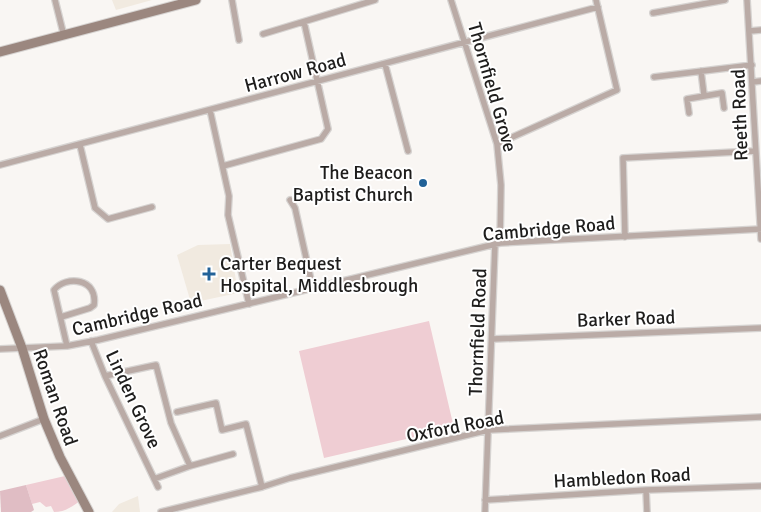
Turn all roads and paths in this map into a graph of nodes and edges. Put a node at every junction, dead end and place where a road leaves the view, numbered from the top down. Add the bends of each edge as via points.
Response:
1 (55, 0) edge
2 (196, 0) edge
3 (232, 0) edge
4 (375, 0) edge
5 (451, 0) edge
6 (725, 0) edge
7 (747, 0) edge
8 (597, 3) edge
9 (654, 13) dead end
10 (304, 22) junction
11 (761, 30) edge
12 (750, 31) junction
13 (262, 34) dead end
14 (64, 36) junction
15 (239, 40) dead end
16 (465, 42) junction
17 (0, 52) edge
18 (385, 64) junction
19 (752, 65) junction
20 (701, 71) junction
21 (654, 77) dead end
22 (761, 81) edge
23 (317, 82) junction
24 (753, 82) junction
25 (704, 95) junction
26 (724, 108) dead end
27 (210, 110) junction
28 (689, 113) dead end
29 (497, 144) junction
30 (80, 145) junction
31 (408, 151) dead end
32 (755, 151) junction
33 (0, 165) edge
34 (223, 166) junction
35 (290, 200) dead end
36 (152, 207) dead end
37 (761, 229) edge
38 (625, 236) junction
39 (761, 239) edge
40 (498, 243) junction
41 (313, 289) junction
42 (0, 290) edge
43 (249, 304) junction
44 (61, 317) junction
45 (761, 328) edge
46 (493, 339) junction
47 (91, 341) junction
48 (67, 346) junction
49 (22, 348) junction
50 (0, 349) edge
51 (106, 376) junction
52 (177, 412) dead end
53 (761, 417) edge
54 (44, 419) junction
55 (488, 430) junction
56 (0, 436) edge
57 (233, 454) dead end
58 (190, 466) junction
59 (154, 479) junction
60 (761, 486) edge
61 (158, 487) dead end
62 (262, 487) junction
63 (646, 490) junction
64 (485, 500) junction
65 (89, 512) edge
66 (161, 512) edge
67 (485, 512) edge
68 (647, 512) edge

1 - 14 street
2 - 14 street
3 - 15 street
4 - 10 street
5 - 16 street, Thornfield Grove
6 - 9 street
7 - 12 street, Reeth Road
8 - 16 street, Harrow Road
8 - 29 street via 617,90
10 - 13 street
10 - 23 street
11 - 12 street
12 - 19 street, Reeth Road
14 - 17 street
16 - 18 street, Harrow Road
16 - 29 street, Thornfield Grove
18 - 23 street, Harrow Road
18 - 31 street
19 - 20 street
19 - 24 street, Reeth Road
20 - 21 street
20 - 25 street
22 - 24 street
23 - 27 street, Harrow Road
23 - 34 street via 328,129 320,139
24 - 32 street, Reeth Road
25 - 26 street via 722,93
25 - 28 street via 687,99
27 - 30 street, Harrow Road
27 - 34 street
29 - 40 street, Thornfield Grove via 501,185
30 - 33 street, Harrow Road
30 - 36 street via 95,208 108,218
32 - 37 street, Reeth Road
32 - 38 street via 623,158
34 - 43 street via 229,196 228,215
35 - 41 street via 295,208
37 - 38 street, Cambridge Road
37 - 39 street, Reeth Road
38 - 40 street, Cambridge Road
40 - 41 street, Cambridge Road
40 - 46 street, Thornfield Road
41 - 43 street, Cambridge Road
42 - 49 street, Roman Road
43 - 47 street, Cambridge Road
44 - 44 street via 55,288 78,282 90,287 94,305
44 - 48 street
45 - 46 street, Barker Road
46 - 55 street, Thornfield Road
47 - 48 street, Cambridge Road
47 - 51 street, Linden Grove
48 - 49 street, Cambridge Road
49 - 50 street, Cambridge Road
49 - 54 street, Roman Road
51 - 58 street via 156,365 170,423
51 - 59 street, Linden Grove
52 - 62 street via 216,403 222,430 246,424
53 - 55 street, Oxford Road
54 - 56 street
54 - 65 street, Roman Road
55 - 62 street, Oxford Road
55 - 64 street, Thornfield Road
57 - 58 street
58 - 59 street
59 - 61 street, Linden Grove
60 - 63 street, Hambledon Road
62 - 66 street, Oxford Road
63 - 64 street, Hambledon Road
63 - 68 street
64 - 67 street, Thornfield Road

